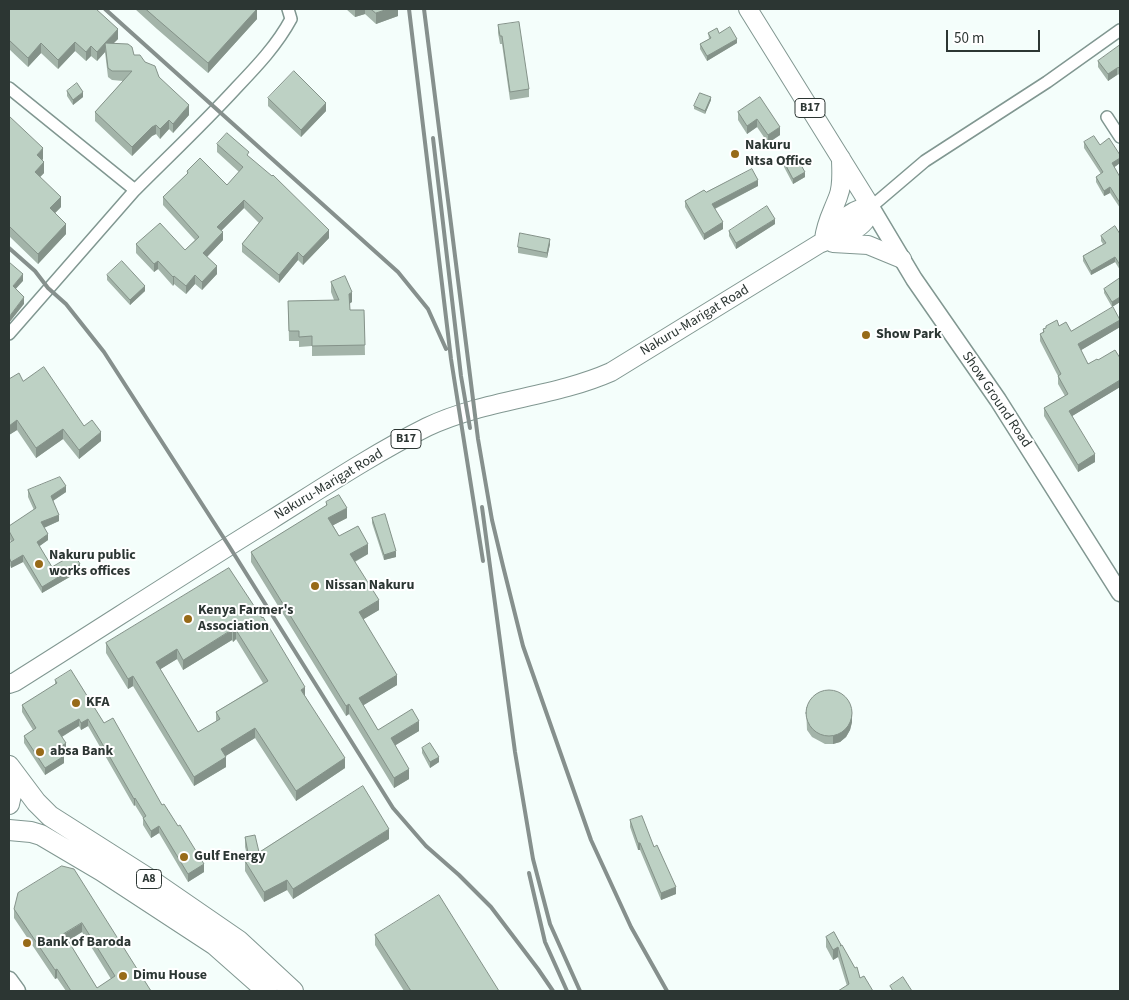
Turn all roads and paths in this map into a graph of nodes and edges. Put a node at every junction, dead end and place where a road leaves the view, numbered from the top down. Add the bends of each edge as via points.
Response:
1 (288, 9) edge
2 (748, 9) edge
3 (1120, 30) edge
4 (9, 88) edge
5 (1107, 117) dead end
6 (1120, 137) edge
7 (841, 157) junction
8 (135, 190) junction
9 (871, 207) junction
10 (822, 242) junction
11 (902, 259) junction
12 (9, 334) edge
13 (1120, 593) edge
14 (11, 686) edge
15 (9, 766) edge
16 (9, 804) edge
17 (9, 830) edge
18 (9, 980) edge
19 (16, 991) edge
20 (267, 991) edge
21 (293, 991) edge

1 - 8 street via 291,19 282,36 255,68
2 - 7 main road, B17
3 - 9 street via 925,161
4 - 8 street
5 - 6 street
7 - 9 main road, B17
7 - 10 main road via 841,187
8 - 12 street
9 - 10 main road, Nakuru-Marigat Road / B17 via 868,219 857,229
9 - 11 main road, Show Ground Road
10 - 11 main road via 868,245
10 - 14 main road, Nakuru-Marigat Road / B17 via 612,372 546,393 467,411 394,445 324,486
11 - 13 main road, Show Ground Road via 998,400
15 - 16 highway, A8 via 12,779
15 - 21 highway, A8 via 50,816 239,941
17 - 20 highway, A8 via 41,835 102,872 215,945
18 - 19 main road

